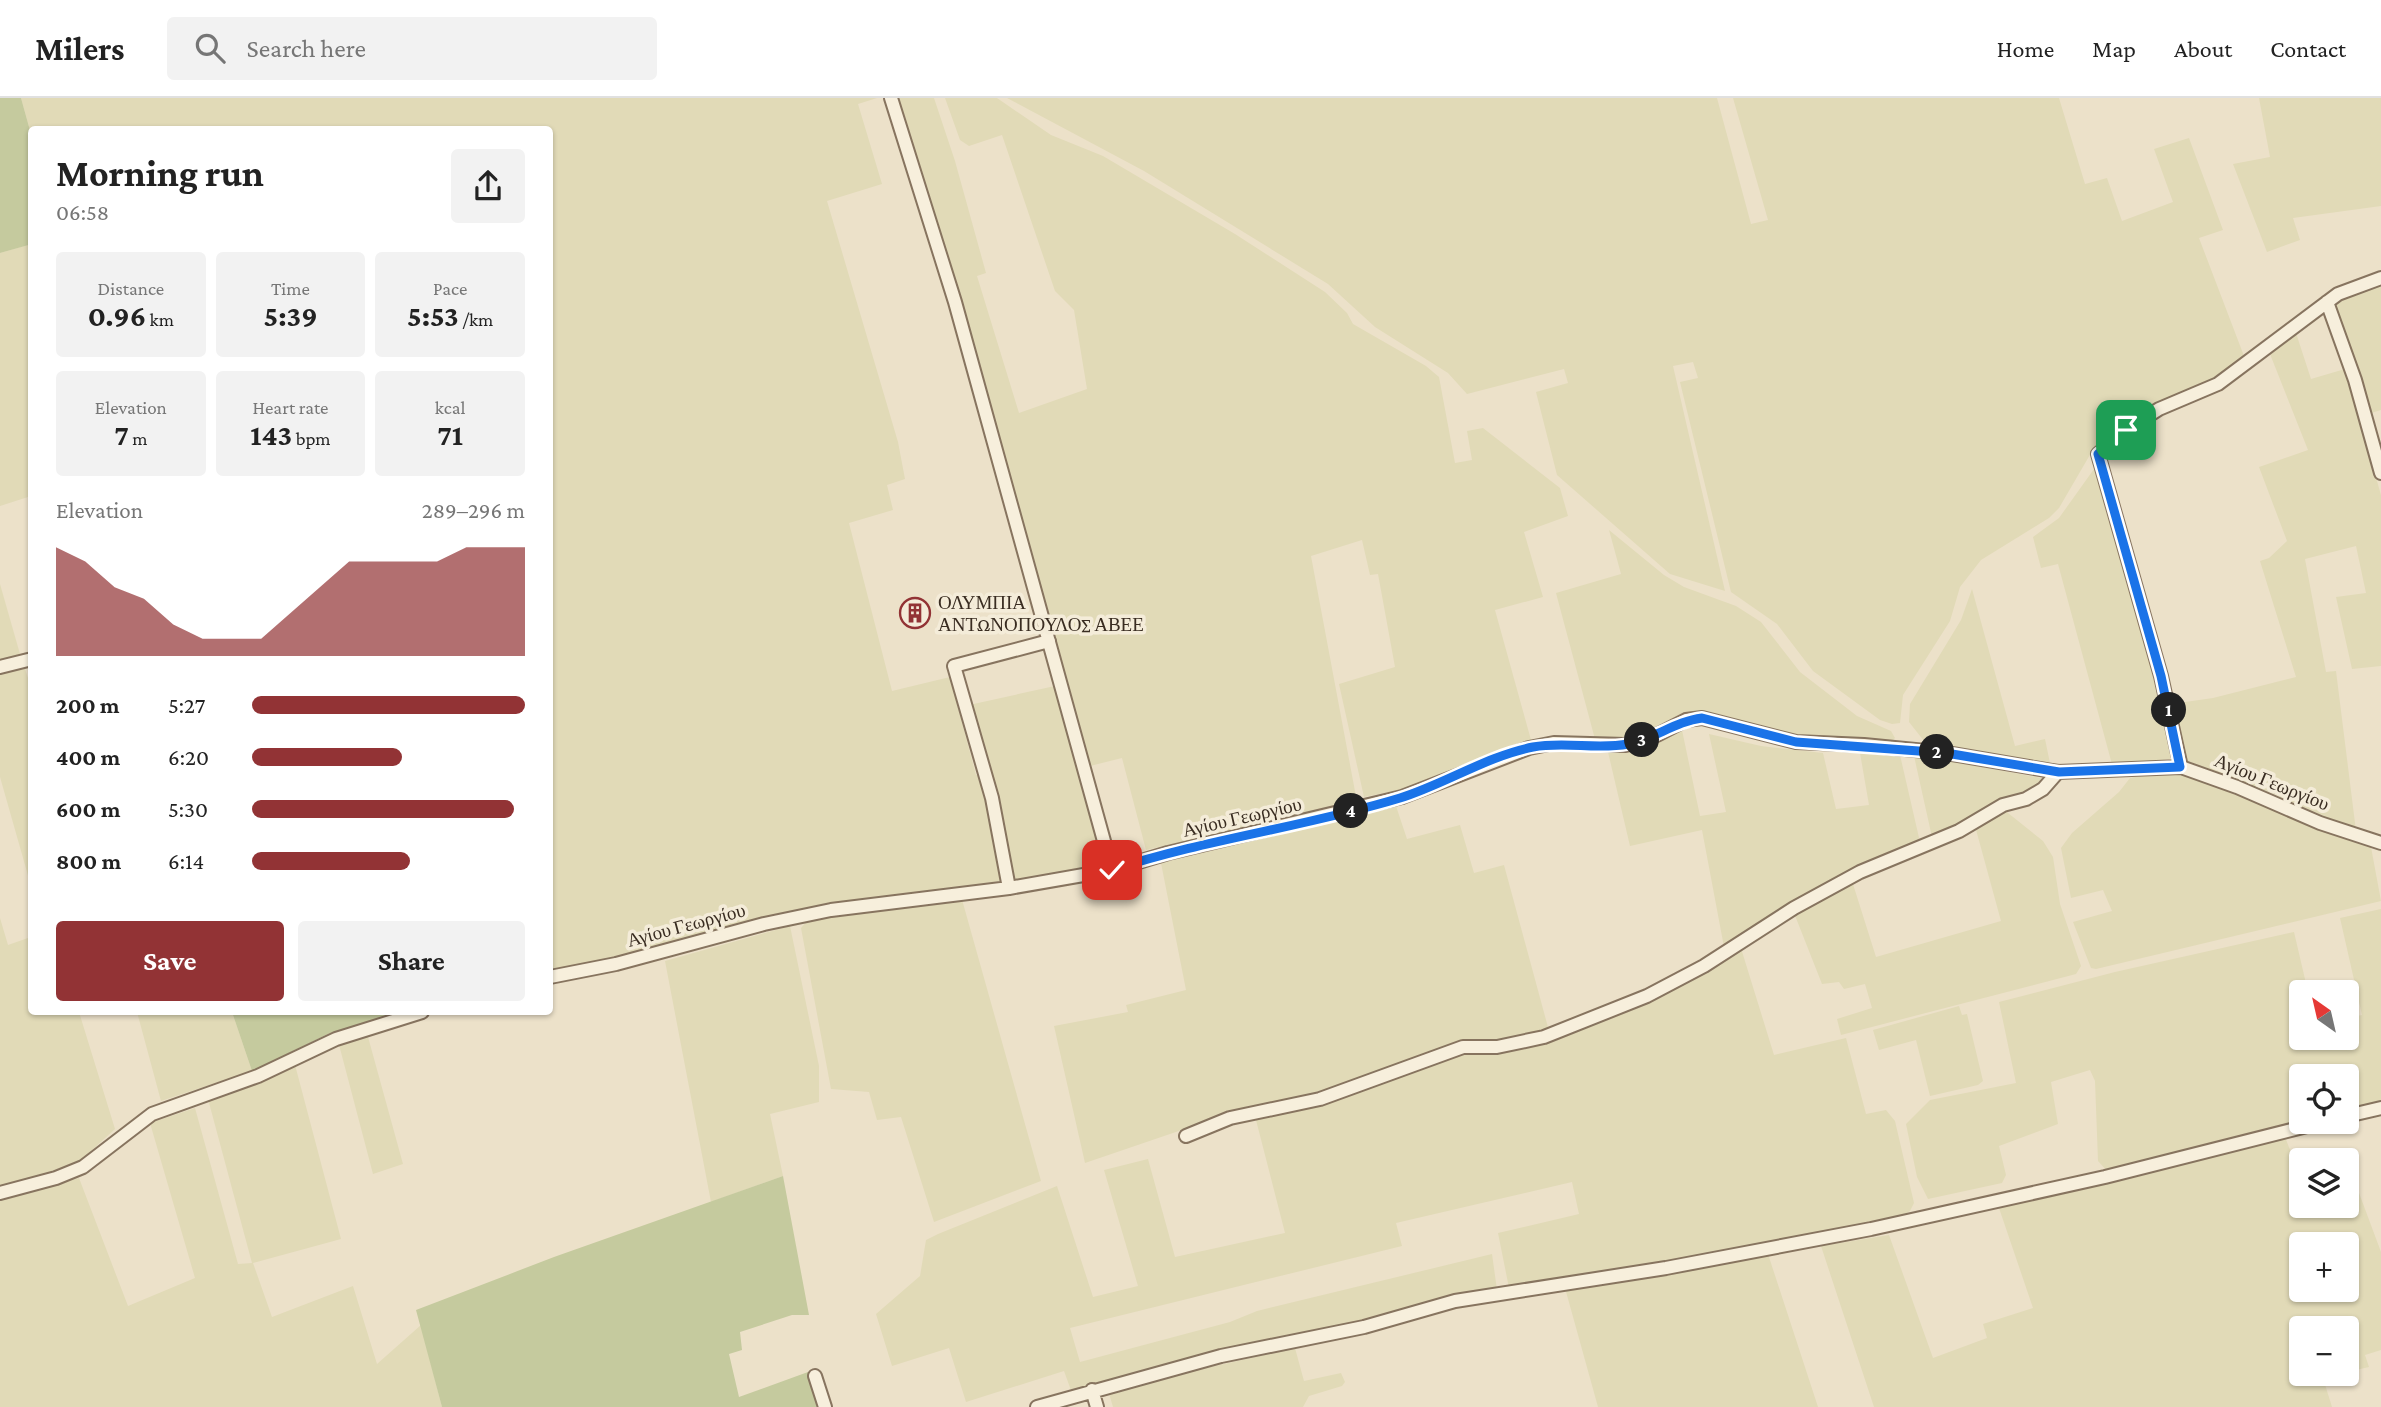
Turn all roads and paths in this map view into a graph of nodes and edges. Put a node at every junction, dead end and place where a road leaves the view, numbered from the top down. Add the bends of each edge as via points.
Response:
1 (891, 98) edge
2 (2381, 278) edge
3 (2326, 302) junction
4 (2381, 473) edge
5 (1049, 641) junction
6 (28, 660) edge
7 (0, 667) edge
8 (2180, 767) junction
9 (2059, 772) junction
10 (2381, 843) edge
11 (1112, 870) junction
12 (1009, 888) junction
13 (553, 976) edge
14 (412, 1015) edge
15 (2381, 1108) edge
16 (2359, 1113) edge
17 (2289, 1131) edge
18 (1186, 1136) dead end
19 (0, 1193) edge
20 (815, 1376) dead end
21 (1092, 1390) junction
22 (825, 1407) edge
23 (1037, 1407) edge
24 (1097, 1407) edge

1 - 5 street via 955,302
2 - 3 street
3 - 4 street via 2355,380
3 - 8 street via 2218,383 2159,409 2098,454 2161,676
5 - 11 street
5 - 12 street via 954,666 989,787
6 - 7 street
8 - 9 street, Αγίου Γεωργίου
8 - 10 street, Αγίου Γεωργίου
9 - 11 street, Αγίου Γεωργίου via 1946,753 1796,742 1702,718 1626,745 1554,743 1529,748 1402,797
9 - 18 street via 2026,799 2003,805 1938,841 1860,872 1704,966 1636,1000 1544,1037 1463,1047 1320,1099 1230,1118
11 - 12 street, Αγίου Γεωργίου
12 - 13 street, Αγίου Γεωργίου via 831,910
14 - 19 street via 336,1039 258,1076 152,1114 83,1167
15 - 16 street
17 - 21 street via 1871,1229 1666,1268 1455,1300 1364,1327 1221,1356
20 - 22 street
21 - 23 street
21 - 24 street

